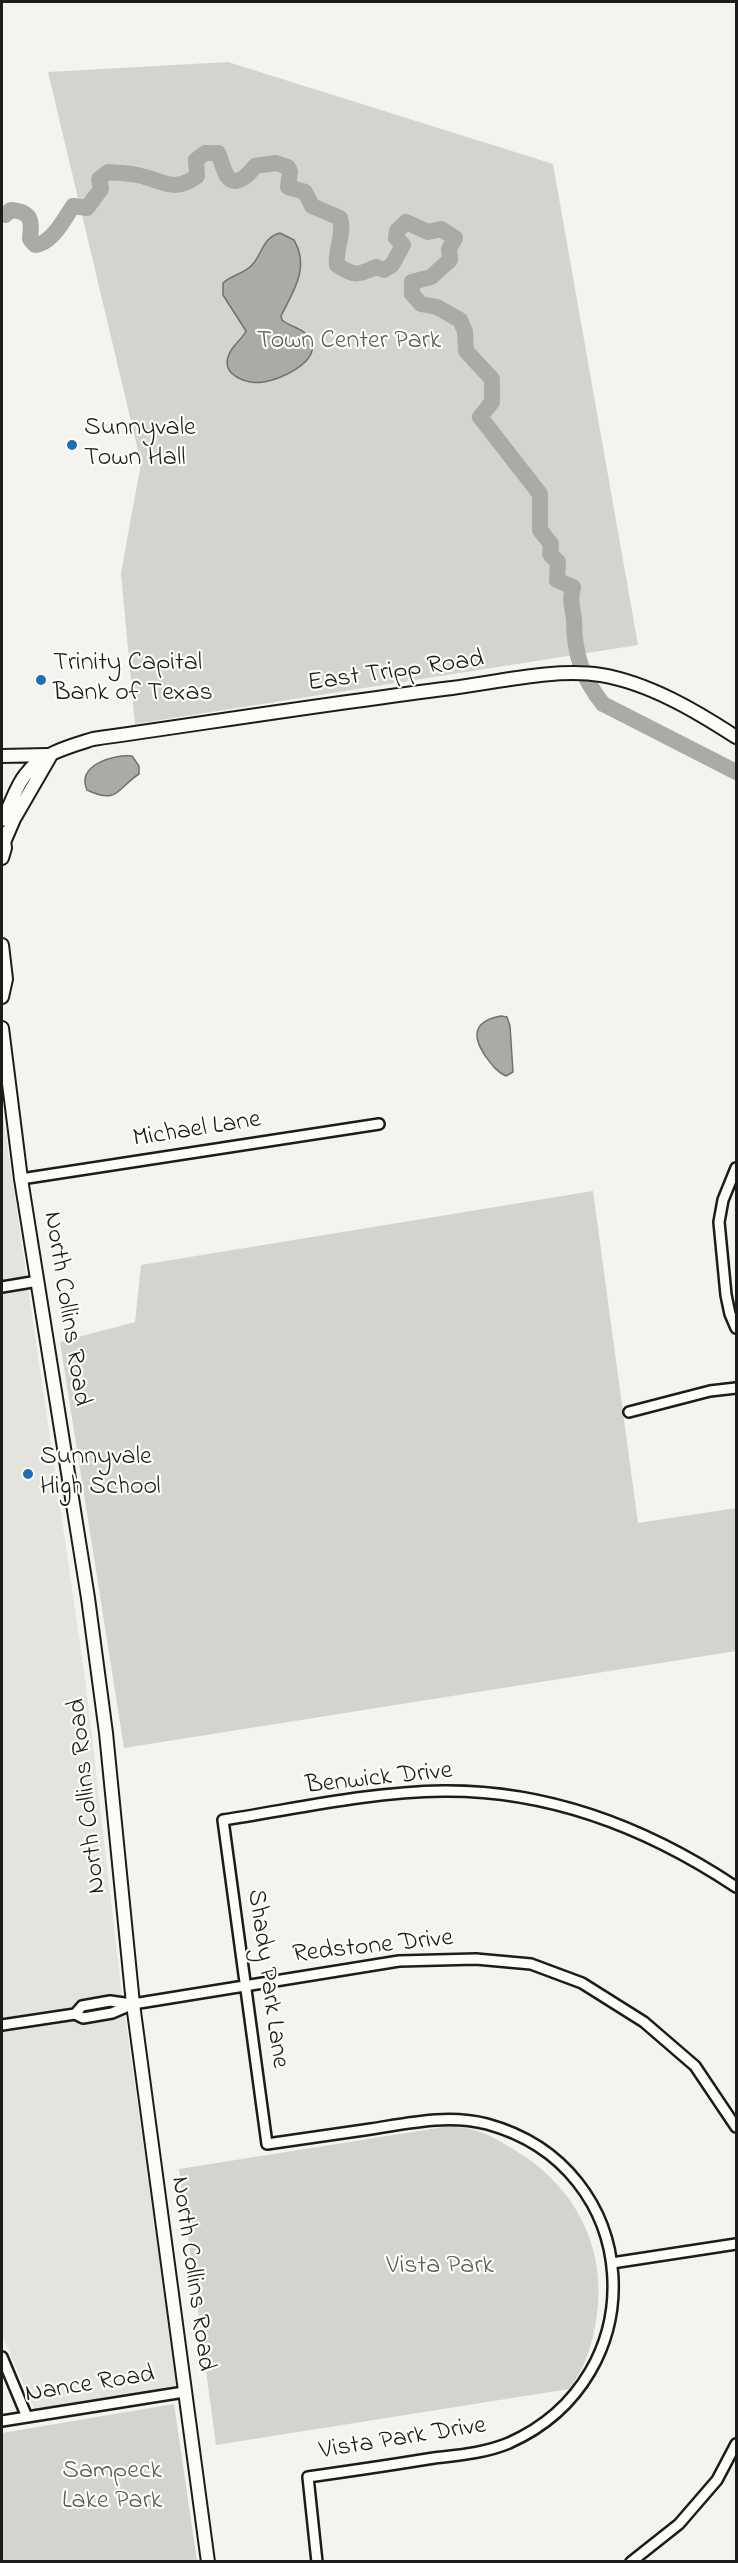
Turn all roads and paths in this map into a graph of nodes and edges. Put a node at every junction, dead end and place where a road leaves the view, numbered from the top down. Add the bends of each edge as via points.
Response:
1 (736, 737) edge
2 (51, 755) junction
3 (2, 756) edge
4 (2, 820) edge
5 (3, 835) edge
6 (2, 858) edge
7 (2, 945) edge
8 (2, 997) edge
9 (2, 1029) edge
10 (379, 1124) dead end
11 (736, 1168) edge
12 (21, 1179) junction
13 (38, 1281) junction
14 (2, 1287) edge
15 (736, 1328) edge
16 (736, 1388) edge
17 (629, 1412) dead end
18 (223, 1820) joint
19 (736, 1887) edge
20 (246, 1984) junction
21 (133, 2004) junction
22 (2, 2025) edge
23 (736, 2127) edge
24 (267, 2144) joint
25 (736, 2244) edge
26 (612, 2263) junction
27 (2, 2357) edge
28 (184, 2392) junction
29 (27, 2417) junction
30 (2, 2421) edge
31 (736, 2444) edge
32 (208, 2562) edge
33 (317, 2562) edge
34 (632, 2562) edge

1 - 2 street, East Tripp Road via 650,691 607,676 570,673 93,740
2 - 3 street
2 - 4 street, East Tripp Road via 25,775
2 - 5 street
5 - 6 street
7 - 8 street via 6,979
9 - 12 street, North Collins Road
10 - 12 street, Michael Lane
11 - 15 street via 719,1222 726,1295
12 - 13 street, North Collins Road
13 - 14 street
13 - 21 street, North Collins Road via 106,1733
16 - 17 street
18 - 19 street, Benwick Drive via 412,1792 510,1796 576,1809 636,1830 693,1858
18 - 20 street, Shady Park Lane
20 - 21 street, Redstone Drive
20 - 23 street, Redstone Drive via 399,1960 476,1959 531,1964 582,1983 644,2022 695,2066
20 - 24 street, Shady Park Lane
21 - 22 street, Redstone Drive via 110,2001 82,2006 75,2014
21 - 28 street, North Collins Road
24 - 26 street, Vista Park Drive via 434,2119 486,2124 511,2132 547,2152 574,2179 598,2216
25 - 26 street
26 - 33 street, Vista Park Drive via 614,2292 605,2343 576,2393 550,2419 490,2450 308,2477
27 - 29 street
28 - 29 street, Nance Road
28 - 32 street, North Collins Road
29 - 30 street, Nance Road
31 - 34 street via 717,2480 680,2524

